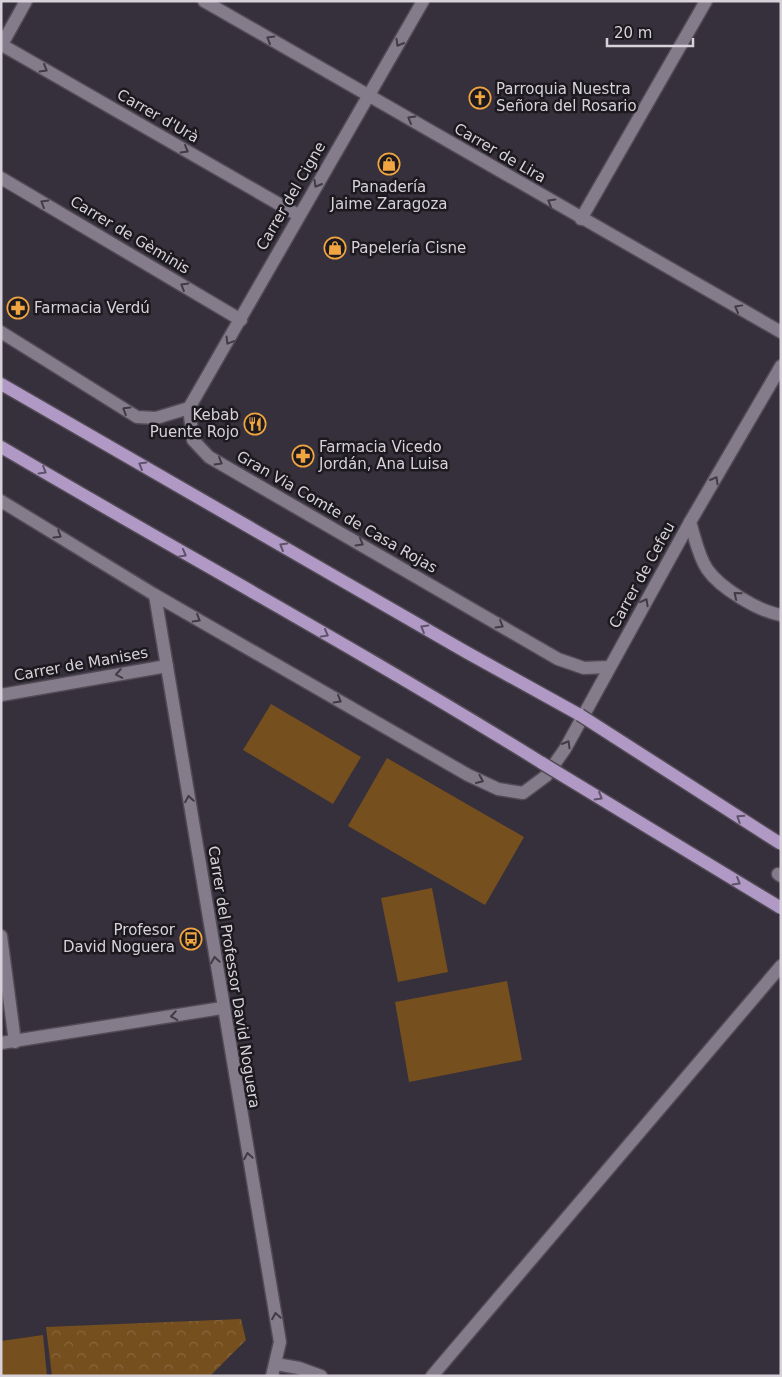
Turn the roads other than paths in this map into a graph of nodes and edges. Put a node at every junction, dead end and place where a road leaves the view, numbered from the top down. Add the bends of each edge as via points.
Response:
1 (26, 1) edge
2 (204, 1) edge
3 (423, 1) edge
4 (706, 1) edge
5 (2, 45) edge
6 (369, 95) junction
7 (1, 178) edge
8 (298, 215) junction
9 (581, 219) junction
10 (241, 320) junction
11 (1, 332) edge
12 (781, 332) edge
13 (781, 366) edge
14 (1, 384) edge
15 (189, 408) junction
16 (1, 446) edge
17 (1, 501) edge
18 (690, 522) junction
19 (155, 595) junction
20 (781, 615) edge
21 (167, 666) junction
22 (610, 667) junction
23 (1, 695) edge
24 (781, 844) edge
25 (781, 908) edge
26 (1, 936) edge
27 (2, 950) edge
28 (781, 966) edge
29 (222, 1008) junction
30 (15, 1042) junction
31 (1, 1043) edge
32 (274, 1370) edge
33 (321, 1376) edge
34 (432, 1376) edge

1 - 5 street
6 -> 2 street, Carrer de Lira
3 -> 6 street, Carrer del Cigne
4 - 9 street
5 -> 8 street, Carrer d'Urà
6 -> 8 street, Carrer del Cigne
9 -> 6 street, Carrer de Lira
10 -> 7 street, Carrer de Gèminis
8 - 10 street, Carrer del Cigne
12 -> 9 street, Carrer de Lira
10 -> 15 street, Carrer del Cigne
15 -> 11 street via 156,418 137,417
18 -> 13 street, Carrer de Cefeu
24 -> 14 main road, bridge via 580,715
15 -> 22 street, Gran Via Comte de Casa Rojas via 193,440 209,456 558,659 584,668
16 -> 25 main road, bridge via 159,540 432,694
17 -> 19 street
20 -> 18 street via 742,600 708,570
22 -> 18 street, Carrer de Cefeu
19 - 21 street, Carrer del Professor David Noguera
19 -> 22 street, Carrer de Cefeu via 468,775 498,789 523,793 546,776
21 -> 23 street, Carrer de Manises
29 -> 21 street, Carrer del Professor David Noguera
26 - 27 street
27 - 30 street
28 - 34 street
29 -> 30 street
32 -> 29 street, Carrer del Professor David Noguera via 280,1342
30 - 31 street
32 - 33 street via 299,1368

